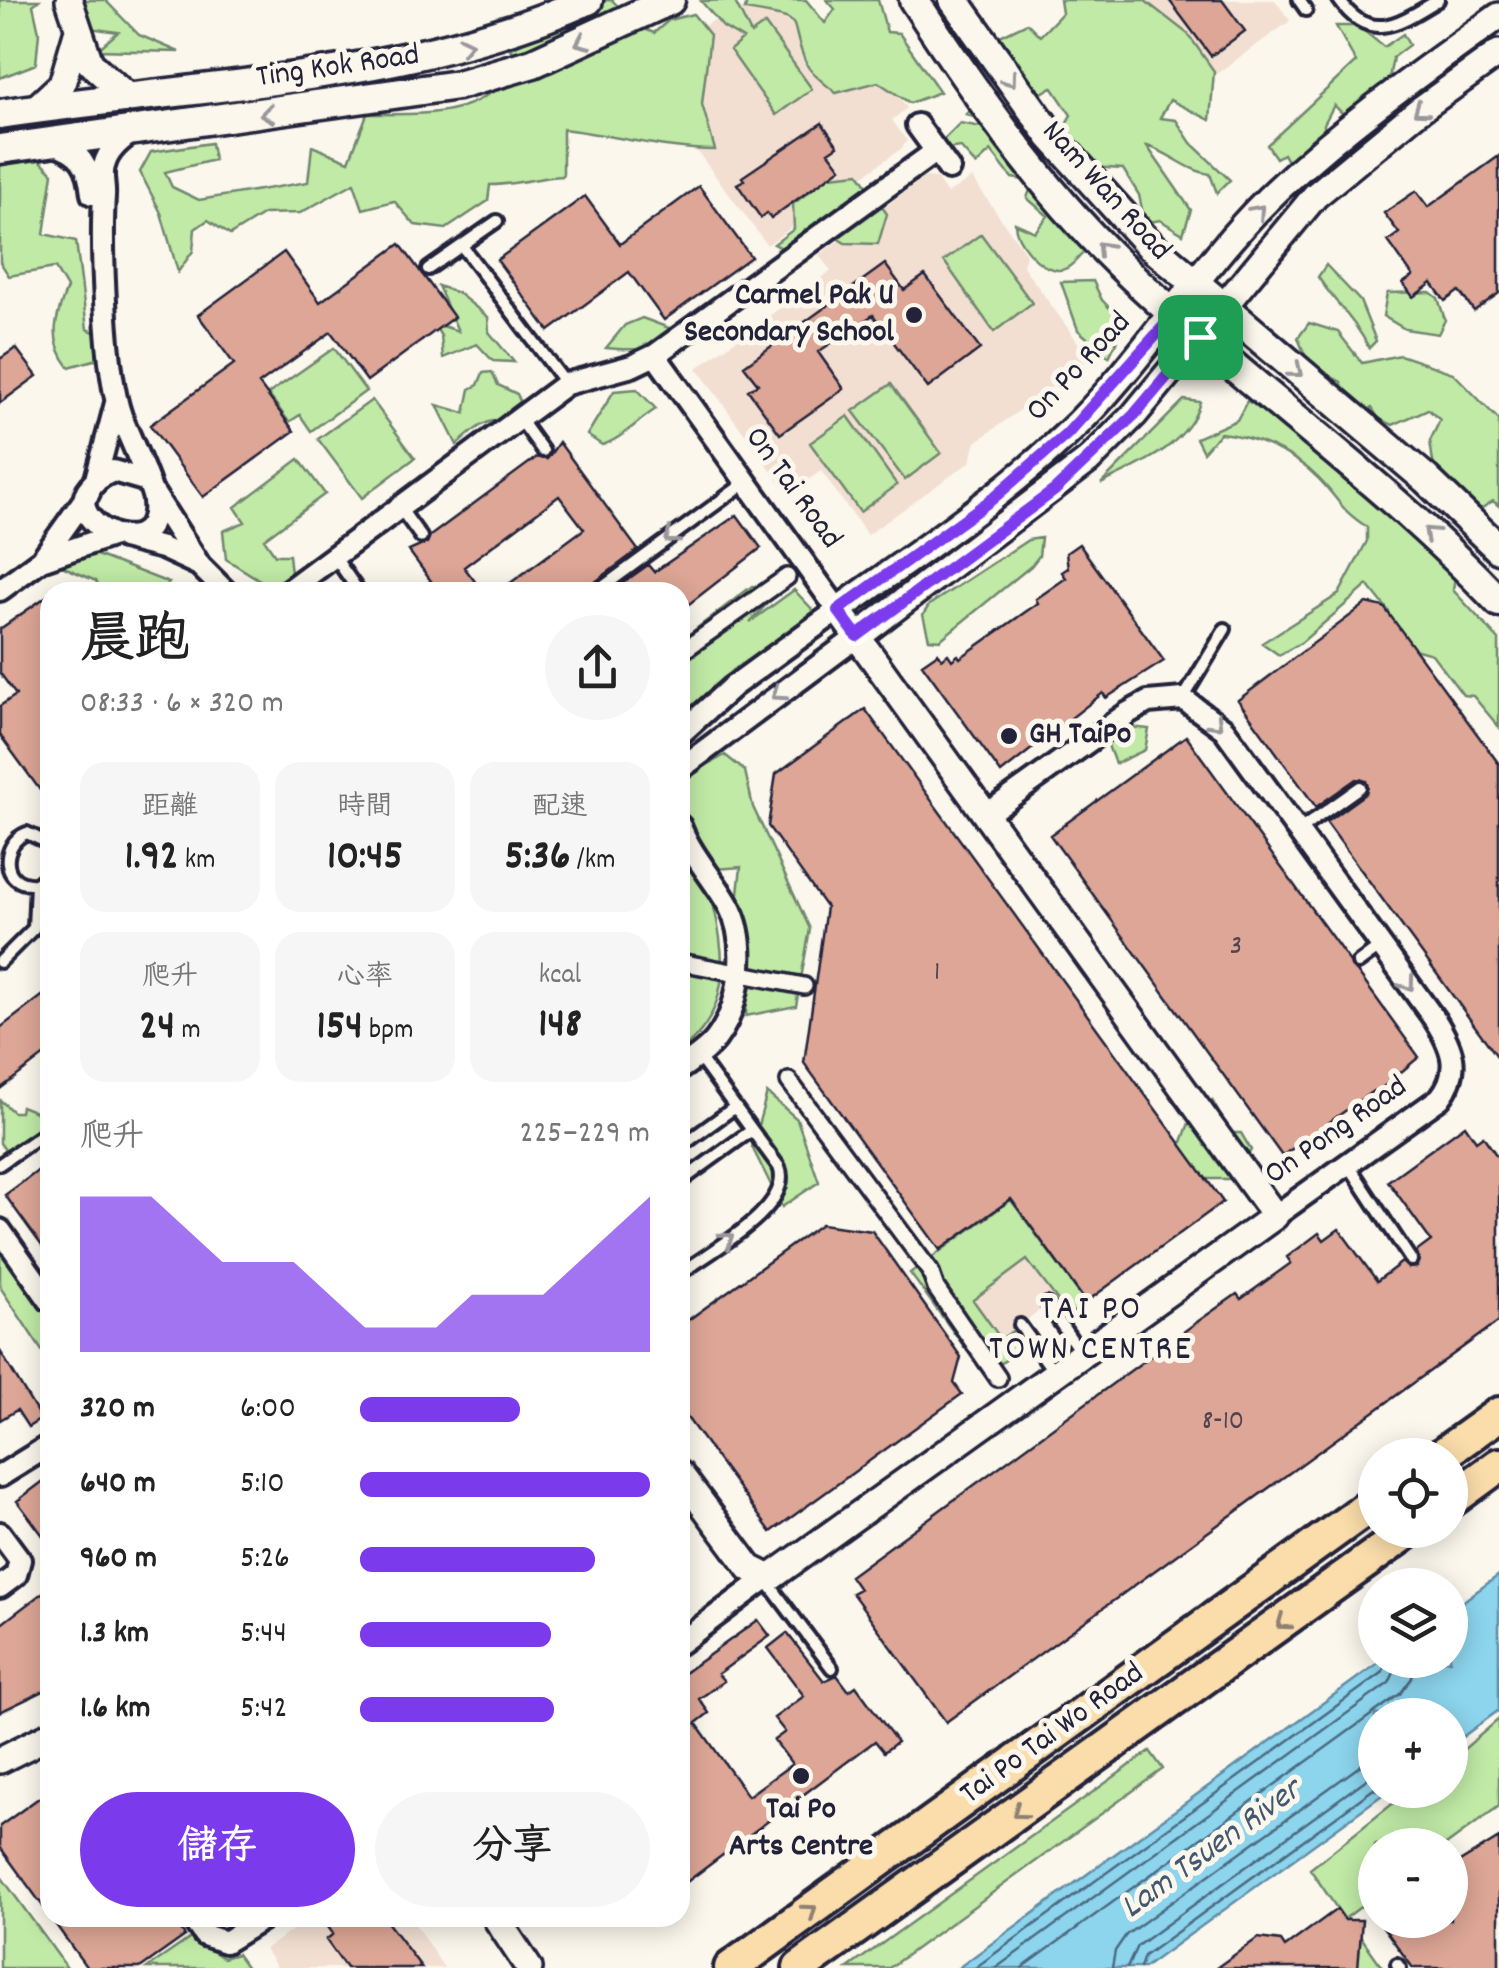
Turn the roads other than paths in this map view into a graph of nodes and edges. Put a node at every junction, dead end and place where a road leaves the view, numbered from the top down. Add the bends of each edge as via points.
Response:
1 (68, 0) edge
2 (588, 0) edge
3 (670, 0) edge
4 (899, 0) edge
5 (954, 0) edge
6 (1338, 0) edge
7 (1438, 0) edge
8 (557, 7) edge
9 (922, 12) edge
10 (1499, 16) edge
11 (77, 34) junction
12 (1499, 54) edge
13 (127, 96) junction
14 (35, 108) junction
15 (0, 114) edge
16 (917, 125) dead end
17 (132, 132) junction
18 (52, 142) junction
19 (0, 149) edge
20 (936, 151) junction
21 (949, 169) dead end
22 (100, 214) junction
23 (497, 222) dead end
24 (462, 246) junction
25 (428, 268) dead end
26 (1193, 284) junction
27 (1221, 309) junction
28 (1173, 316) junction
29 (1200, 337) junction
30 (654, 355) junction
31 (566, 384) junction
32 (116, 403) junction
33 (520, 419) junction
34 (543, 451) dead end
35 (747, 482) junction
36 (147, 484) junction
37 (92, 488) junction
38 (400, 508) junction
39 (116, 537) junction
40 (421, 537) dead end
41 (1499, 550) edge
42 (334, 556) junction
43 (40, 560) junction
44 (200, 566) junction
45 (787, 576) dead end
46 (216, 582) edge
47 (299, 582) edge
48 (352, 582) edge
49 (610, 582) edge
50 (0, 590) edge
51 (1499, 602) edge
52 (838, 610) junction
53 (1226, 629) dead end
54 (857, 636) junction
55 (690, 646) edge
56 (1183, 699) junction
57 (690, 725) edge
58 (690, 761) edge
59 (1360, 787) dead end
60 (987, 814) junction
61 (1298, 830) junction
62 (40, 840) edge
63 (690, 842) edge
64 (40, 881) edge
65 (36, 884) junction
66 (1380, 946) junction
67 (0, 962) edge
68 (1358, 963) dead end
69 (690, 964) edge
70 (739, 971) junction
71 (804, 986) dead end
72 (690, 1062) edge
73 (690, 1064) edge
74 (790, 1081) dead end
75 (735, 1107) junction
76 (752, 1130) junction
77 (40, 1135) edge
78 (690, 1140) edge
79 (0, 1164) edge
80 (1348, 1164) junction
81 (690, 1175) edge
82 (1276, 1216) junction
83 (0, 1230) edge
84 (1412, 1260) dead end
85 (690, 1266) edge
86 (40, 1287) edge
87 (1047, 1304) dead end
88 (1020, 1325) dead end
89 (1082, 1356) junction
90 (1056, 1375) junction
91 (998, 1378) dead end
92 (1499, 1414) edge
93 (1466, 1438) edge
94 (40, 1453) edge
95 (1499, 1465) edge
96 (23, 1466) junction
97 (0, 1476) edge
98 (690, 1488) edge
99 (1468, 1488) edge
100 (0, 1495) edge
101 (1358, 1514) edge
102 (0, 1533) edge
103 (1385, 1548) edge
104 (765, 1579) junction
105 (0, 1587) edge
106 (690, 1635) edge
107 (832, 1668) dead end
108 (40, 1740) edge
109 (0, 1760) edge
110 (199, 1927) edge
111 (250, 1927) edge
112 (502, 1927) edge
113 (529, 1968) edge
114 (731, 1968) edge
115 (800, 1968) edge

1 - 11 street
2 - 8 main road, Ting Kok Road
3 -> 17 main road, Ting Kok Road via 533,63 458,86
4 - 9 main road, Nam Wan Road
5 -> 26 main road, Nam Wan Road via 1051,136
6 - 7 lane via 1351,17 1376,28
13 -> 8 main road, Ting Kok Road via 450,49
28 -> 9 main road, Nam Wan Road via 1053,193
26 -> 10 street, On Po Road via 1266,201 1328,144
11 - 13 street via 90,63
11 - 14 street via 62,84
12 -> 27 street via 1315,196
13 - 14 main road, Ting Kok Road
14 - 15 main road, Ting Kok Road
16 - 20 street
17 - 18 main road, Ting Kok Road
17 - 22 street via 106,159
18 - 19 main road, Ting Kok Road
18 - 22 street via 86,164
20 - 21 street
20 - 30 street
22 - 32 street
23 - 24 lane
24 - 25 lane
24 - 31 lane
26 - 27 main road, Nam Wan Road
26 - 28 street, On Po Road
27 - 29 street
27 -> 41 main road, Nam Wan Road via 1426,480
28 - 29 main road, Nam Wan Road
28 - 52 street, On Po Road via 1067,434 991,500
51 -> 29 main road, Nam Wan Road via 1374,480
29 - 54 street via 1134,415 1055,490
30 - 31 street
30 - 35 street, On Tai Road
31 - 33 street
32 - 36 street
32 - 37 street
33 - 34 lane
33 - 38 street
35 -> 49 lane
35 - 52 street, On Tai Road
36 - 37 street via 113,472
36 - 39 street via 154,499 150,520 133,535
36 - 44 street
37 - 39 street via 92,523
37 - 43 street
38 - 40 lane
38 - 42 street
39 - 43 street
39 - 44 street
42 - 47 street
42 - 48 lane
43 - 50 street
44 - 46 street
45 - 55 street
52 - 54 street, On Tai Road
52 - 57 street, On Po Road
53 - 56 lane
54 -> 58 street
54 - 60 street, On Tai Road
56 - 60 street via 1138,708
56 -> 61 street, On Pong Road via 1224,729
59 - 61 lane
60 - 82 street, On Tai Road
61 - 66 street, On Pong Road
62 - 65 lane via 27,834 6,847 7,872
63 - 70 street via 730,908
64 - 65 lane
65 - 67 lane via 34,928
66 - 68 lane
66 -> 80 street, On Pong Road via 1445,1037 1454,1068 1440,1098
69 - 70 street
70 - 71 street
70 - 72 street via 716,1040
73 - 75 lane
74 - 91 street via 930,1272
75 - 76 lane
75 - 78 lane
76 - 81 lane
85 -> 76 lane via 779,1196 782,1174
77 - 79 lane
80 - 82 street, On Pong Road
80 - 84 lane
82 - 89 street, On Pong Road
83 - 86 street
87 - 89 lane
88 - 90 lane
89 - 90 street, On Pong Road
90 - 104 street, On Pong Road
92 - 93 main road
94 - 96 street
95 - 99 main road
96 - 97 street
96 - 100 street
98 - 104 street via 736,1552
114 -> 101 main road, Tai Po Tai Wo Road
102 - 105 street via 20,1560 16,1575
103 -> 115 main road, Tai Po Tai Wo Road
104 - 106 street, On Pong Road
104 - 107 lane
108 - 109 street
110 - 111 street via 226,1942
112 - 113 street

